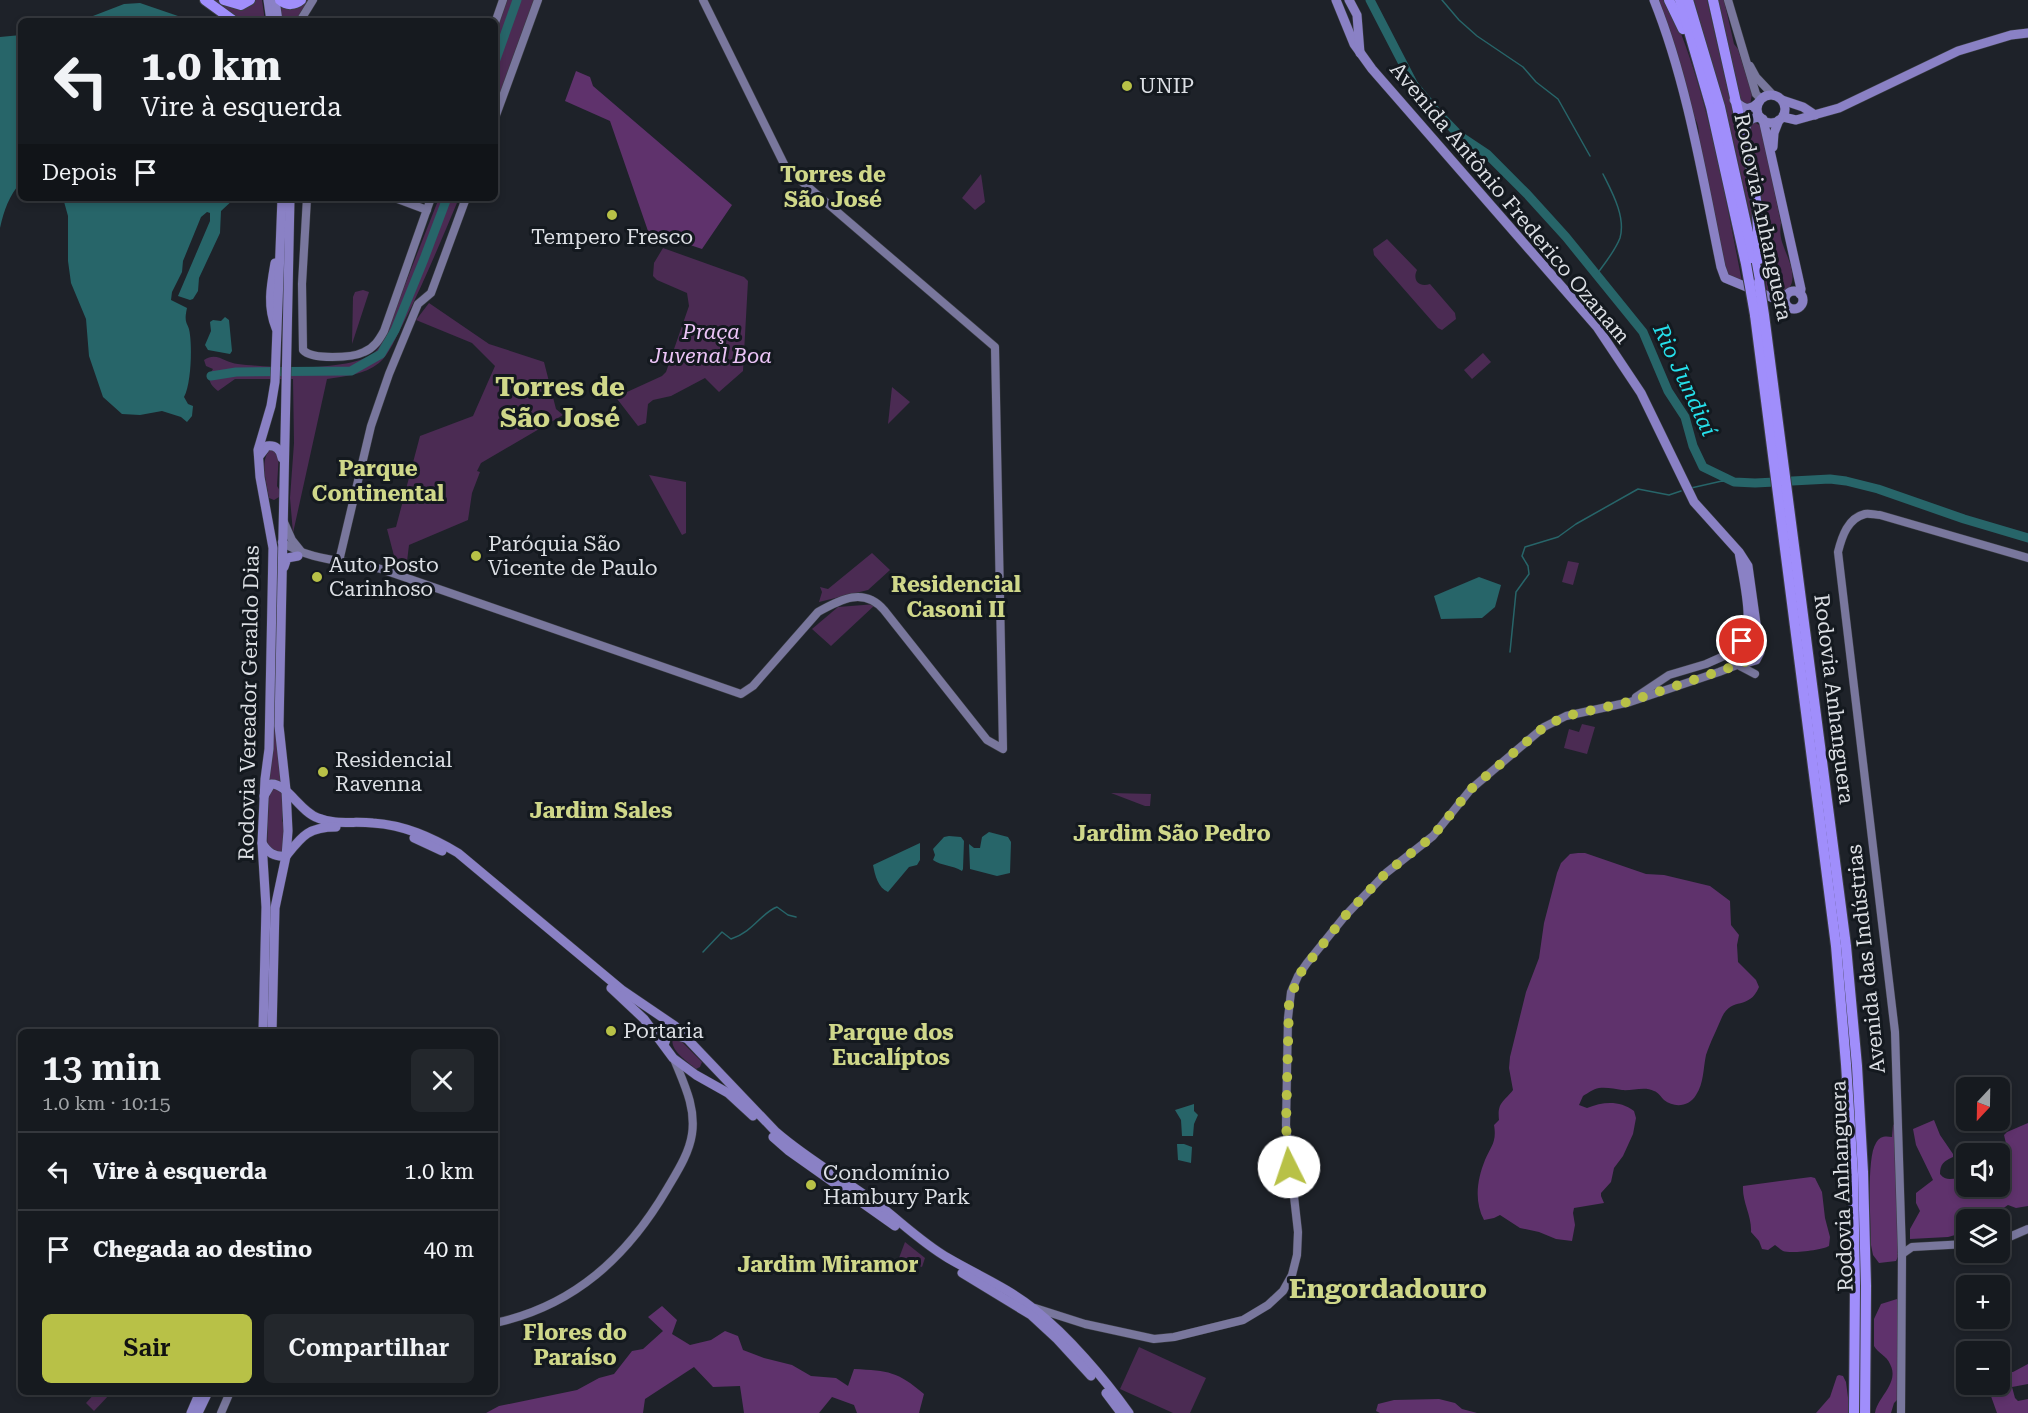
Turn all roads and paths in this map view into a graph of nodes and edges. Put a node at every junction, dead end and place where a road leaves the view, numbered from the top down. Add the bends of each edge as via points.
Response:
1 (205, 0) edge
2 (224, 0) edge
3 (250, 0) edge
4 (268, 0) edge
5 (275, 0) edge
6 (280, 0) edge
7 (302, 0) edge
8 (313, 0) edge
9 (503, 0) edge
10 (538, 0) edge
11 (703, 0) edge
12 (1336, 0) edge
13 (1349, 0) edge
14 (1654, 0) edge
15 (1669, 0) edge
16 (1680, 0) edge
17 (1688, 0) edge
18 (1713, 0) edge
19 (1728, 0) edge
20 (1355, 12) junction
21 (1342, 16) junction
22 (230, 18) edge
23 (271, 18) edge
24 (278, 18) edge
25 (302, 18) edge
26 (497, 18) edge
27 (2028, 33) edge
28 (1360, 53) junction
29 (1747, 62) junction
30 (1705, 85) junction
31 (1778, 97) junction
32 (1734, 100) junction
33 (1760, 101) junction
34 (498, 110) edge
35 (1815, 115) junction
36 (1761, 118) junction
37 (1781, 118) junction
38 (1746, 149) junction
39 (1772, 152) junction
40 (282, 201) edge
41 (290, 201) edge
42 (307, 201) edge
43 (402, 201) edge
44 (430, 201) edge
45 (465, 201) edge
46 (427, 210) junction
47 (1759, 282) junction
48 (1760, 315) junction
49 (281, 363) junction
50 (258, 458) junction
51 (284, 466) junction
52 (263, 498) junction
53 (284, 502) junction
54 (1785, 505) junction
55 (283, 517) junction
56 (268, 518) junction
57 (282, 542) junction
58 (299, 554) junction
59 (2028, 558) edge
60 (339, 561) junction
61 (282, 572) junction
62 (1749, 599) junction
63 (1745, 632) junction
64 (1758, 636) junction
65 (1743, 663) junction
66 (1669, 675) junction
67 (1755, 675) dead end
68 (1672, 688) junction
69 (1630, 702) junction
70 (283, 768) junction
71 (286, 790) junction
72 (264, 796) junction
73 (301, 808) junction
74 (262, 843) junction
75 (286, 856) junction
76 (263, 1029) edge
77 (272, 1029) edge
78 (687, 1039) junction
79 (664, 1044) junction
80 (705, 1057) junction
81 (673, 1058) junction
82 (696, 1075) junction
83 (689, 1095) junction
84 (2028, 1229) edge
85 (2010, 1237) edge
86 (1956, 1245) edge
87 (1902, 1254) junction
88 (1032, 1312) junction
89 (1065, 1318) junction
90 (498, 1322) edge
91 (1081, 1323) junction
92 (1065, 1331) junction
93 (199, 1395) edge
94 (207, 1395) edge
95 (229, 1395) edge
96 (200, 1411) edge
97 (191, 1413) edge
98 (222, 1413) edge
99 (1121, 1413) edge
100 (1129, 1413) edge
101 (1854, 1413) edge
102 (1864, 1413) edge
103 (1901, 1413) edge

1 - 22 highway
2 - 3 highway via 241,4
4 - 23 main road
5 - 24 main road
6 - 7 highway via 292,4
8 - 25 street
9 - 26 street
10 - 34 street
11 - 60 street via 786,168 996,347 1003,749 987,740 876,601 863,596 818,612 753,686 741,693 381,569
12 - 21 main road, Avenida Antônio Frederico Ozanam
13 - 20 main road
14 - 39 main road via 1688,117 1725,278 1772,298 1791,296 1801,289
15 - 30 highway
16 - 30 highway, Rodovia Anhanguera
17 - 47 highway, Rodovia Anhanguera via 1720,107
18 - 32 highway
19 - 29 street
20 - 21 main road via 1351,18
20 - 28 main road
21 - 28 main road, Avenida Antônio Frederico Ozanam
27 - 35 main road via 1958,51 1839,108
28 - 62 main road, Avenida Antônio Frederico Ozanam via 1597,327 1641,393 1694,502 1739,552
29 - 31 street via 1756,77
29 - 33 street
30 - 48 highway, Rodovia Anhanguera, bridge
31 - 33 main road via 1769,95
31 - 35 main road
31 - 37 main road via 1785,108
32 - 33 main road via 1746,109
32 - 38 highway
33 - 36 main road
35 - 37 main road via 1796,120
36 - 37 main road via 1771,122
36 - 38 main road via 1751,118 1747,123
36 - 39 main road
37 - 39 main road
38 - 47 highway via 1757,206
40 - 49 main road, Rodovia Vereador Geraldo Dias via 278,333
41 - 49 main road, Rodovia Vereador Geraldo Dias
42 - 46 street via 301,345 310,356 356,355 378,341
43 - 46 street
44 - 46 street
45 - 60 street via 431,293 419,303 389,374 371,426
47 - 48 highway, Rodovia Anhanguera, bridge
48 - 54 highway, Rodovia Anhanguera
49 - 50 main road, Rodovia Vereador Geraldo Dias
49 - 51 main road, Rodovia Vereador Geraldo Dias via 286,384
50 - 51 main road via 267,446 272,446 280,450
50 - 52 main road, Rodovia Vereador Geraldo Dias
51 - 53 main road, Rodovia Vereador Geraldo Dias
52 - 53 main road via 274,504
52 - 56 main road, Rodovia Vereador Geraldo Dias
53 - 55 main road, Rodovia Vereador Geraldo Dias
54 - 101 highway, Rodovia Anhanguera via 1836,946 1847,1075 1854,1209
54 - 102 highway, Rodovia Anhanguera via 1845,934 1857,1065 1865,1259
55 - 57 main road, Rodovia Vereador Geraldo Dias
55 - 58 street
56 - 57 main road
56 - 72 main road, Rodovia Vereador Geraldo Dias via 273,548 269,749
57 - 58 street
57 - 61 main road, Rodovia Vereador Geraldo Dias
58 - 60 street
58 - 61 main road via 288,558
59 - 87 street, Avenida das Indústrias via 1865,514 1849,523 1838,552 1894,1032
61 - 70 main road, Rodovia Vereador Geraldo Dias via 279,726
62 - 63 main road
62 - 64 main road
63 - 64 main road
63 - 65 main road
63 - 66 street via 1724,656
64 - 65 main road via 1760,652 1756,660
65 - 67 street
65 - 68 street
66 - 68 street via 1666,683
66 - 69 street
68 - 69 street
69 - 91 street via 1566,716 1544,727 1471,789 1433,836 1386,873 1345,916 1298,976 1289,1004 1286,1125 1298,1255 1283,1291 1269,1305 1243,1320 1174,1337 1148,1338
70 - 71 main road, Rodovia Vereador Geraldo Dias
70 - 73 main road
71 - 72 main road via 271,784
71 - 73 main road
71 - 75 main road, Rodovia Vereador Geraldo Dias
72 - 74 main road, Rodovia Vereador Geraldo Dias
73 - 78 main road via 323,820 411,830 458,853
74 - 75 main road via 274,856
74 - 76 main road, Rodovia Vereador Geraldo Dias via 266,907
75 - 77 main road, Rodovia Vereador Geraldo Dias via 275,908
75 - 79 main road via 303,835 322,827 385,830 435,846 456,858 614,990
78 - 79 main road via 670,1034
78 - 80 main road
79 - 81 main road
80 - 82 main road via 703,1068
80 - 88 main road via 793,1146 940,1253 1012,1294
81 - 82 main road
81 - 83 street
82 - 83 street
82 - 88 main road via 728,1093 789,1151 927,1251
83 - 90 street via 692,1134 687,1151 656,1209 635,1238 614,1261 557,1302
84 - 85 street
86 - 87 street via 1912,1247
87 - 103 street, Avenida das Indústrias
88 - 89 street
88 - 92 main road
88 - 99 main road
89 - 91 street
89 - 92 street
91 - 92 street
92 - 100 main road
93 - 97 main road
94 - 96 main road
95 - 98 street

